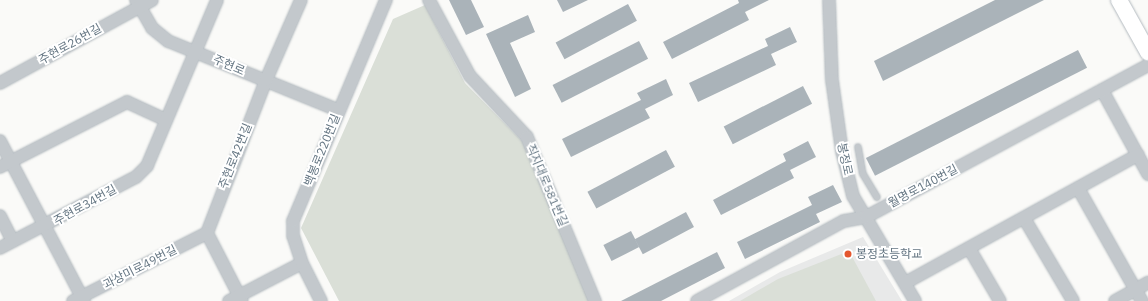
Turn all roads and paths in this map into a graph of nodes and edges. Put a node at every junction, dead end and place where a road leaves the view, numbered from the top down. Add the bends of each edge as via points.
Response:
1 (152, 0) edge
2 (217, 0) edge
3 (301, 0) edge
4 (386, 0) edge
5 (429, 0) edge
6 (829, 0) edge
7 (1119, 0) edge
8 (138, 3) edge
9 (194, 50) junction
10 (1148, 52) edge
11 (1148, 65) edge
12 (266, 80) junction
13 (0, 83) edge
14 (1102, 90) junction
15 (338, 110) junction
16 (166, 120) junction
17 (0, 141) edge
18 (858, 147) dead end
19 (1138, 155) junction
20 (12, 162) junction
21 (0, 167) edge
22 (1148, 174) edge
23 (1078, 188) junction
24 (877, 197) dead end
25 (0, 216) edge
26 (866, 217) junction
27 (1024, 218) junction
28 (46, 226) junction
29 (207, 233) junction
30 (13, 241) junction
31 (0, 248) edge
32 (969, 248) junction
33 (302, 263) junction
34 (905, 283) junction
35 (1148, 283) edge
36 (1135, 290) junction
37 (998, 298) edge
38 (80, 299) edge
39 (237, 299) edge
40 (321, 301) edge
41 (596, 301) edge
42 (697, 301) edge
43 (915, 301) edge
44 (1073, 301) edge
45 (1115, 301) edge
46 (1142, 301) edge

1 - 8 street, 주현로26번길 via 150,3
2 - 9 street, 주현로34번길
3 - 12 street, 주현로42번길
4 - 15 street, 백봉로220번길
5 - 41 street, 직지대로581번길 via 470,76 527,137
6 - 26 street, 봉정로 via 832,80 842,151 853,196
7 - 10 street
8 - 9 street, 주현로 via 152,28 168,41
8 - 13 street, 주현로26번길
9 - 12 street, 주현로
9 - 16 street, 주현로34번길
11 - 14 street, 월명로140번길
12 - 15 street, 주현로
12 - 29 street, 주현로42번길
14 - 19 street
14 - 26 street, 월명로140번길
15 - 33 street, 백봉로220번길 via 293,221 293,236
16 - 20 street via 127,102
16 - 28 street, 주현로34번길 via 146,166 136,177
17 - 20 street, 주현로34번길
18 - 24 lane via 863,174
19 - 22 street
19 - 23 street
20 - 21 street
20 - 28 street, 주현로34번길
23 - 27 street
23 - 36 street
25 - 30 street
26 - 34 street, 봉정로
26 - 42 street, 월명로140번길 via 844,221
27 - 32 street
27 - 44 street
28 - 30 street
28 - 38 street
29 - 38 street, 과상미로49번길
29 - 39 street
30 - 31 street
32 - 34 street
32 - 37 street
33 - 39 street
33 - 40 street, 백봉로220번길
34 - 43 street, 봉정로
35 - 36 street
36 - 45 street
36 - 46 street

